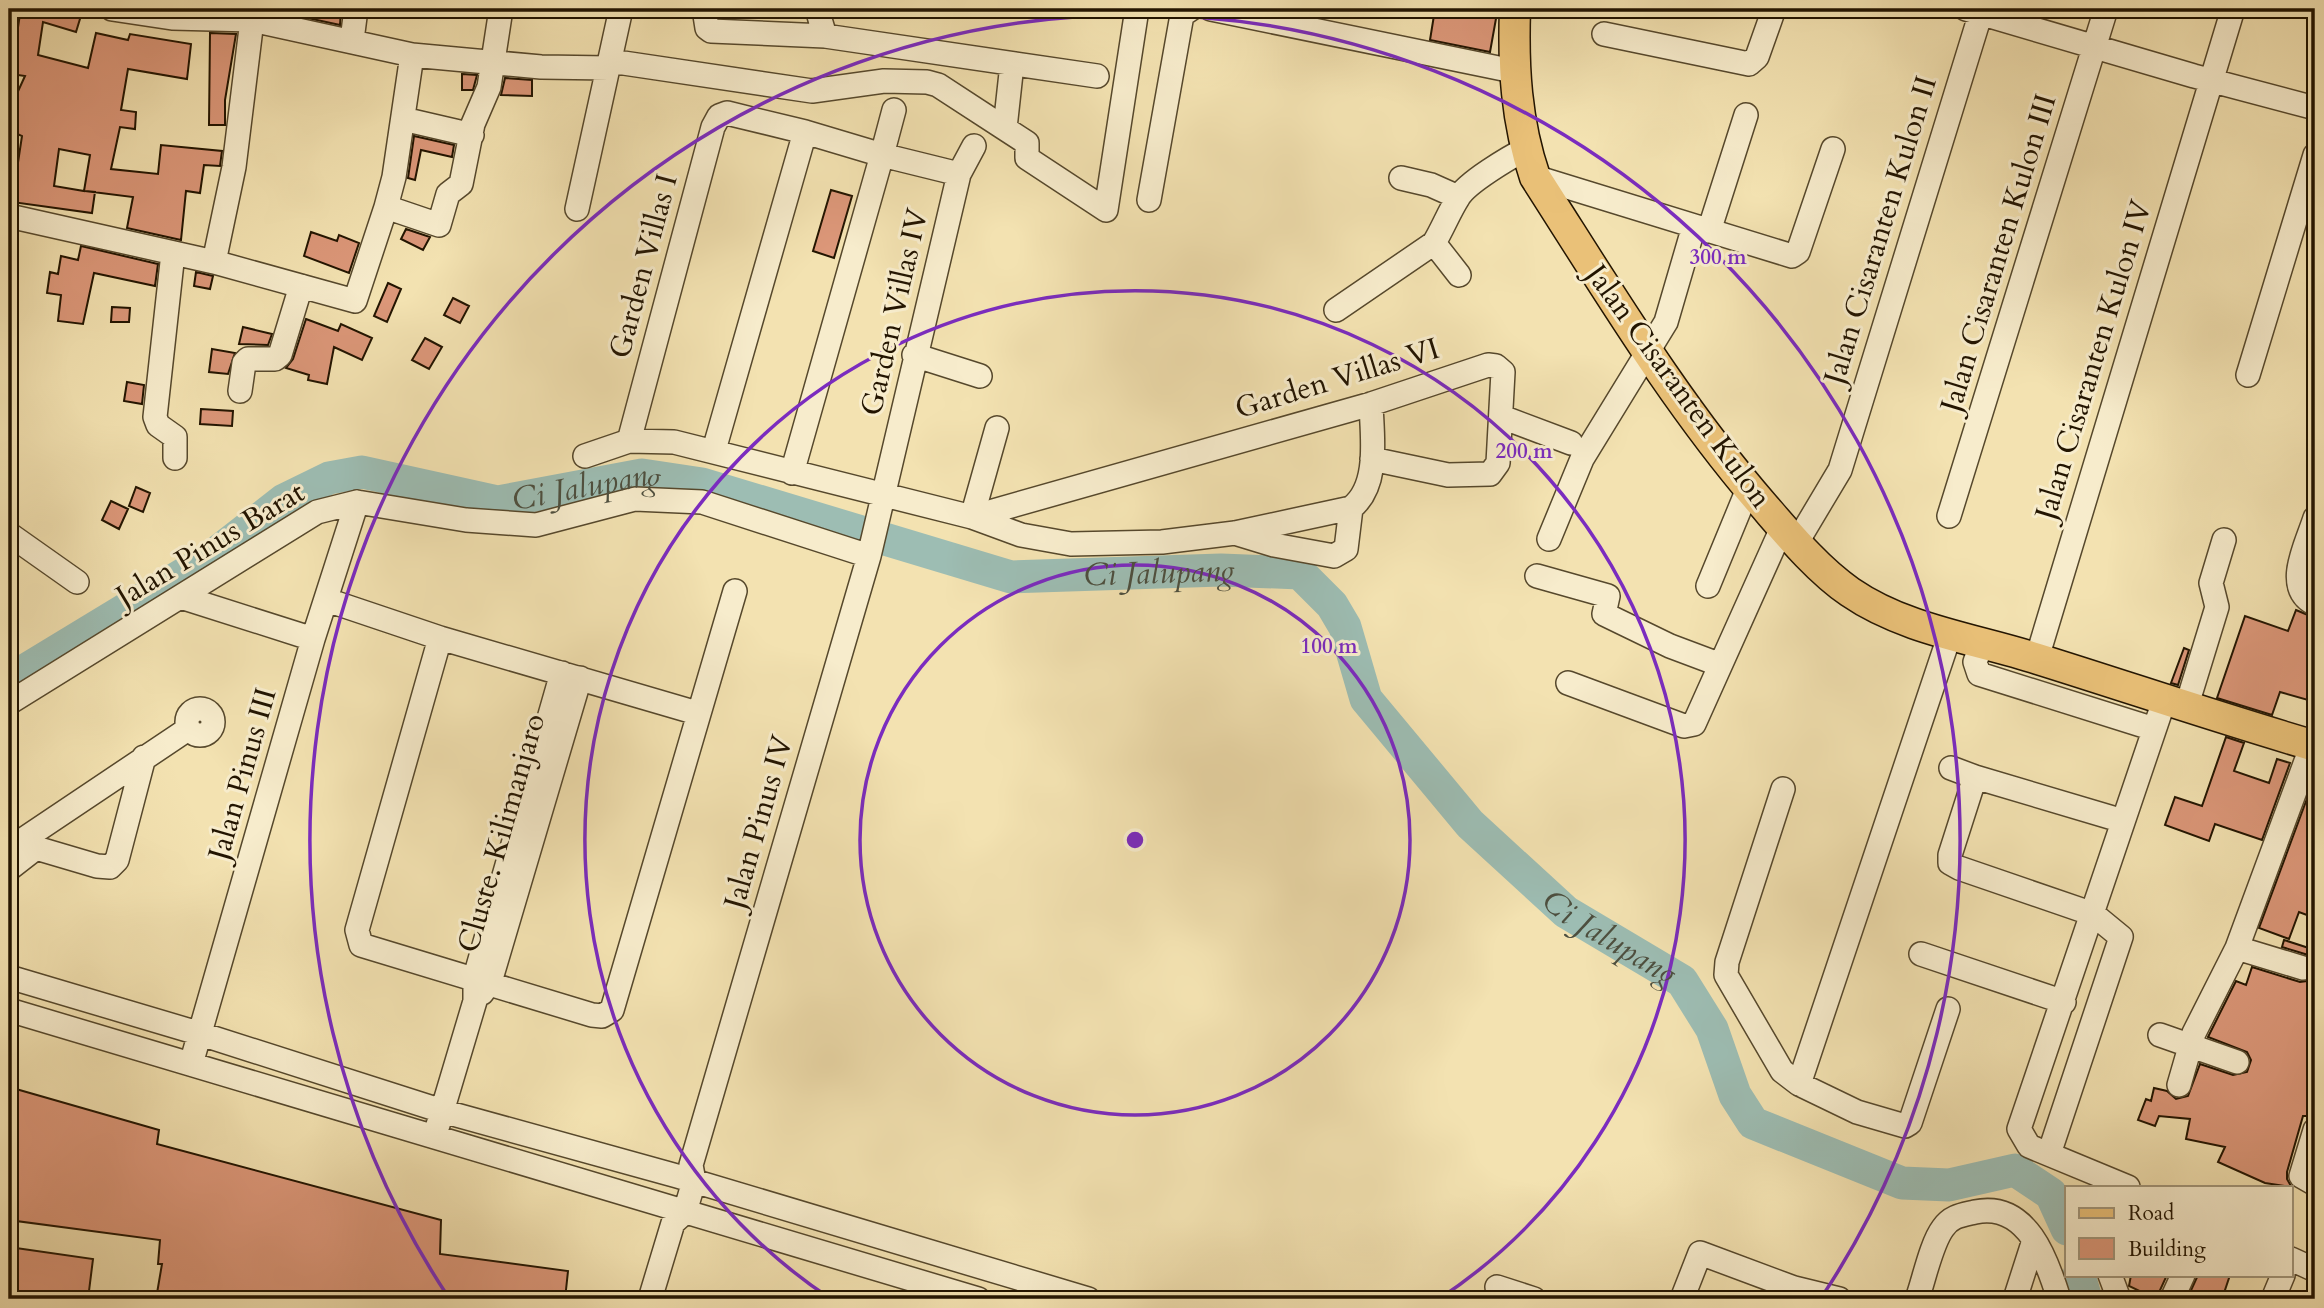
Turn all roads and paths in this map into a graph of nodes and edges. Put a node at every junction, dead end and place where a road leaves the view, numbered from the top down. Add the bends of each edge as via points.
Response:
1 (112, 9) edge
2 (356, 9) edge
3 (501, 9) edge
4 (621, 9) edge
5 (704, 9) edge
6 (817, 9) edge
7 (1137, 9) edge
8 (1191, 9) edge
9 (1211, 9) edge
10 (1515, 9) edge
11 (1774, 9) edge
12 (2106, 9) edge
13 (2232, 9) edge
14 (1976, 10) edge
15 (252, 20) junction
16 (1604, 34) dead end
17 (825, 36) junction
18 (352, 40) junction
19 (2095, 48) junction
20 (412, 55) junction
21 (492, 63) junction
22 (1012, 64) junction
23 (609, 65) junction
24 (1513, 71) junction
25 (1097, 76) dead end
26 (2212, 80) junction
27 (2315, 108) edge
28 (894, 110) dead end
29 (1746, 115) dead end
30 (403, 119) junction
31 (1005, 128) junction
32 (806, 132) junction
33 (472, 135) junction
34 (974, 146) dead end
35 (1833, 149) dead end
36 (882, 155) junction
37 (2315, 155) edge
38 (1531, 163) junction
39 (959, 174) junction
40 (1401, 178) dead end
41 (1458, 197) junction
42 (1149, 200) dead end
43 (386, 207) junction
44 (577, 209) dead end
45 (9, 216) edge
46 (1702, 229) junction
47 (1434, 243) junction
48 (173, 253) junction
49 (214, 262) junction
50 (1459, 275) dead end
51 (301, 286) junction
52 (1336, 310) dead end
53 (1648, 353) junction
54 (914, 355) junction
55 (2248, 375) dead end
56 (980, 376) dead end
57 (240, 391) dead end
58 (1370, 404) junction
59 (1502, 417) junction
60 (998, 428) dead end
61 (629, 441) junction
62 (1571, 443) dead end
63 (714, 450) junction
64 (585, 456) dead end
65 (175, 458) dead end
66 (1372, 459) junction
67 (792, 473) junction
68 (1748, 489) junction
69 (883, 501) junction
70 (357, 502) junction
71 (1351, 508) junction
72 (1949, 516) dead end
73 (972, 517) junction
74 (2315, 518) edge
75 (1235, 533) junction
76 (9, 534) edge
77 (1789, 535) junction
78 (1549, 539) dead end
79 (2224, 540) dead end
80 (870, 552) junction
81 (1537, 576) dead end
82 (77, 582) dead end
83 (1708, 586) dead end
84 (734, 591) dead end
85 (181, 597) junction
86 (327, 600) junction
87 (2315, 604) edge
88 (1950, 634) junction
89 (440, 638) junction
90 (313, 639) junction
91 (1982, 643) junction
92 (2036, 658) junction
93 (1718, 664) junction
94 (571, 676) junction
95 (1568, 683) dead end
96 (9, 704) edge
97 (2175, 704) junction
98 (697, 713) junction
99 (188, 729) dead end
100 (2154, 729) junction
101 (2314, 746) edge
102 (144, 757) junction
103 (1951, 768) dead end
104 (1975, 777) junction
105 (1783, 789) dead end
106 (2123, 821) junction
107 (9, 849) edge
108 (9, 869) edge
109 (2093, 914) junction
110 (2237, 948) junction
111 (1921, 954) dead end
112 (2303, 968) dead end
113 (9, 977) edge
114 (482, 980) junction
115 (2064, 1002) junction
116 (1948, 1009) dead end
117 (9, 1010) edge
118 (201, 1034) junction
119 (2160, 1035) dead end
120 (2189, 1046) junction
121 (2237, 1062) dead end
122 (191, 1064) junction
123 (1799, 1084) junction
124 (2179, 1085) dead end
125 (442, 1111) junction
126 (2315, 1130) edge
127 (434, 1139) junction
128 (2057, 1157) junction
129 (687, 1174) junction
130 (2315, 1184) edge
131 (2074, 1186) edge
132 (2126, 1186) edge
133 (675, 1214) junction
134 (2034, 1240) junction
135 (932, 1252) junction
136 (2292, 1259) edge
137 (2315, 1270) edge
138 (2183, 1276) edge
139 (2283, 1276) edge
140 (1497, 1287) dead end
141 (919, 1291) edge
142 (1792, 1293) edge
143 (650, 1299) edge
144 (978, 1299) edge
145 (1088, 1299) edge
146 (1534, 1299) edge
147 (1682, 1299) edge
148 (1839, 1299) edge
149 (1917, 1299) edge
150 (2014, 1299) edge
151 (2059, 1299) edge
152 (2172, 1299) edge
153 (2273, 1299) edge

1 - 15 street via 172,18
2 - 18 street
3 - 21 street
4 - 23 street
5 - 17 street via 711,31
6 - 17 street
7 - 31 street via 1106,210 1027,158 1027,143
8 - 42 street via 1182,15
9 - 24 street
10 - 24 main road, Jalan Cisaranten Kulon
11 - 16 street via 1757,57 1749,64
12 - 19 street, Jalan Cisaranten Kulon III
13 - 26 street, Jalan Cisaranten Kulon IV
14 - 19 street
14 - 77 street, Jalan Cisaranten Kulon II via 1840,470
15 - 18 street
15 - 49 street via 234,167
17 - 22 street
18 - 20 street
19 - 26 street
19 - 72 street, Jalan Cisaranten Kulon III
20 - 21 street
20 - 30 street
21 - 23 street
21 - 33 street via 489,87
22 - 25 street
22 - 31 street
23 - 31 street via 812,91 884,81 927,82
23 - 44 street
24 - 38 main road, Jalan Cisaranten Kulon
26 - 27 street
26 - 92 street, Jalan Cisaranten Kulon IV
28 - 36 street
29 - 46 street
30 - 33 street
30 - 43 street
32 - 36 street
32 - 61 street, Garden Villas I via 727,113 712,127
32 - 63 street
33 - 43 street via 465,176 448,194 439,225
34 - 39 street, Garden Villas IV
35 - 46 street via 1798,252 1792,256
36 - 39 street
36 - 67 street
37 - 55 street
38 - 41 street via 1504,159
38 - 46 street
38 - 53 main road, Jalan Cisaranten Kulon
39 - 54 street, Garden Villas IV
40 - 41 street
41 - 47 street
43 - 51 street via 355,301
45 - 48 street
46 - 53 street via 1666,322
47 - 50 street
47 - 52 street
48 - 49 street
48 - 65 street via 155,417 158,425 175,437
49 - 51 street
51 - 57 street via 280,355 248,359
53 - 68 main road, Jalan Cisaranten Kulon
53 - 78 street via 1582,459
54 - 56 street
54 - 69 street, Garden Villas IV
58 - 59 street, Garden Villas VI via 1488,365 1503,372
58 - 66 street
58 - 73 street, Garden Villas VI
59 - 62 street
59 - 66 street, Garden Villas VI via 1498,463 1490,474 1448,475
60 - 73 street
61 - 63 street via 674,442
61 - 64 street
63 - 67 street
66 - 71 street via 1362,500
67 - 69 street
68 - 77 main road, Jalan Cisaranten Kulon
68 - 83 street
69 - 73 street
69 - 80 street, Jalan Pinus IV
70 - 80 street, Jalan Pinus Barat via 466,520 536,525 635,499 702,502
70 - 85 street, Jalan Pinus Barat via 317,512
70 - 86 street, Jalan Pinus III
71 - 75 street
71 - 75 street via 1346,549 1334,556
73 - 75 street via 1021,536 1071,544 1162,542
74 - 87 street via 2297,578 2298,590
76 - 82 street
77 - 88 main road, Jalan Cisaranten Kulon via 1849,591 1891,614
77 - 93 street, Jalan Cisaranten Kulon II
79 - 97 street via 2211,583 2217,607
80 - 129 street, Jalan Pinus IV
81 - 93 street via 1608,596 1604,614
84 - 98 street
85 - 90 street
85 - 96 street, Jalan Pinus Barat
86 - 89 street
86 - 90 street, Jalan Pinus III
88 - 91 main road, Jalan Cisaranten Kulon
88 - 123 street
89 - 94 street
89 - 114 street via 357,939 361,945
90 - 118 street, Jalan Pinus III
91 - 92 main road, Jalan Cisaranten Kulon
91 - 100 street via 1975,662 1979,674
92 - 97 main road, Jalan Cisaranten Kulon
93 - 95 street, Jalan Cisaranten Kulon II via 1694,724 1689,726
94 - 98 street
94 - 114 street, Cluste. Kilimanjaro
97 - 100 street
97 - 101 main road, Jalan Cisaranten Kulon
98 - 114 street via 612,1010 592,1015
99 - 102 street
100 - 106 street
101 - 110 street
102 - 107 street
102 - 108 street via 117,860 110,867 36,848
103 - 104 street
104 - 106 street
104 - 109 street via 1950,863
105 - 123 street via 1726,975 1782,1071
106 - 109 street
109 - 115 street
109 - 128 street via 2121,937 2121,944
110 - 112 street
110 - 120 street
111 - 115 street
113 - 118 street
114 - 125 street, Cluste. Kilimanjaro
115 - 128 street via 2020,1129 2029,1146
116 - 123 street via 1910,1123 1905,1126 1857,1112
117 - 122 street
118 - 122 street, Jalan Pinus III
118 - 125 street
119 - 120 street
120 - 121 street
120 - 124 street
122 - 127 street
125 - 127 street, Cluste. Kilimanjaro
125 - 129 street
126 - 130 street via 2301,1176
127 - 133 street
128 - 131 street
128 - 132 street
129 - 133 street, Jalan Pinus IV
129 - 135 street
133 - 141 street
133 - 143 street, Jalan Pinus IV
134 - 149 street via 2008,1213 1986,1210 1954,1216 1942,1229
134 - 150 street
134 - 151 street
135 - 141 street
135 - 145 street
136 - 137 street
138 - 152 street
139 - 153 street
140 - 146 street
141 - 144 street
142 - 147 street via 1700,1253
142 - 148 street

